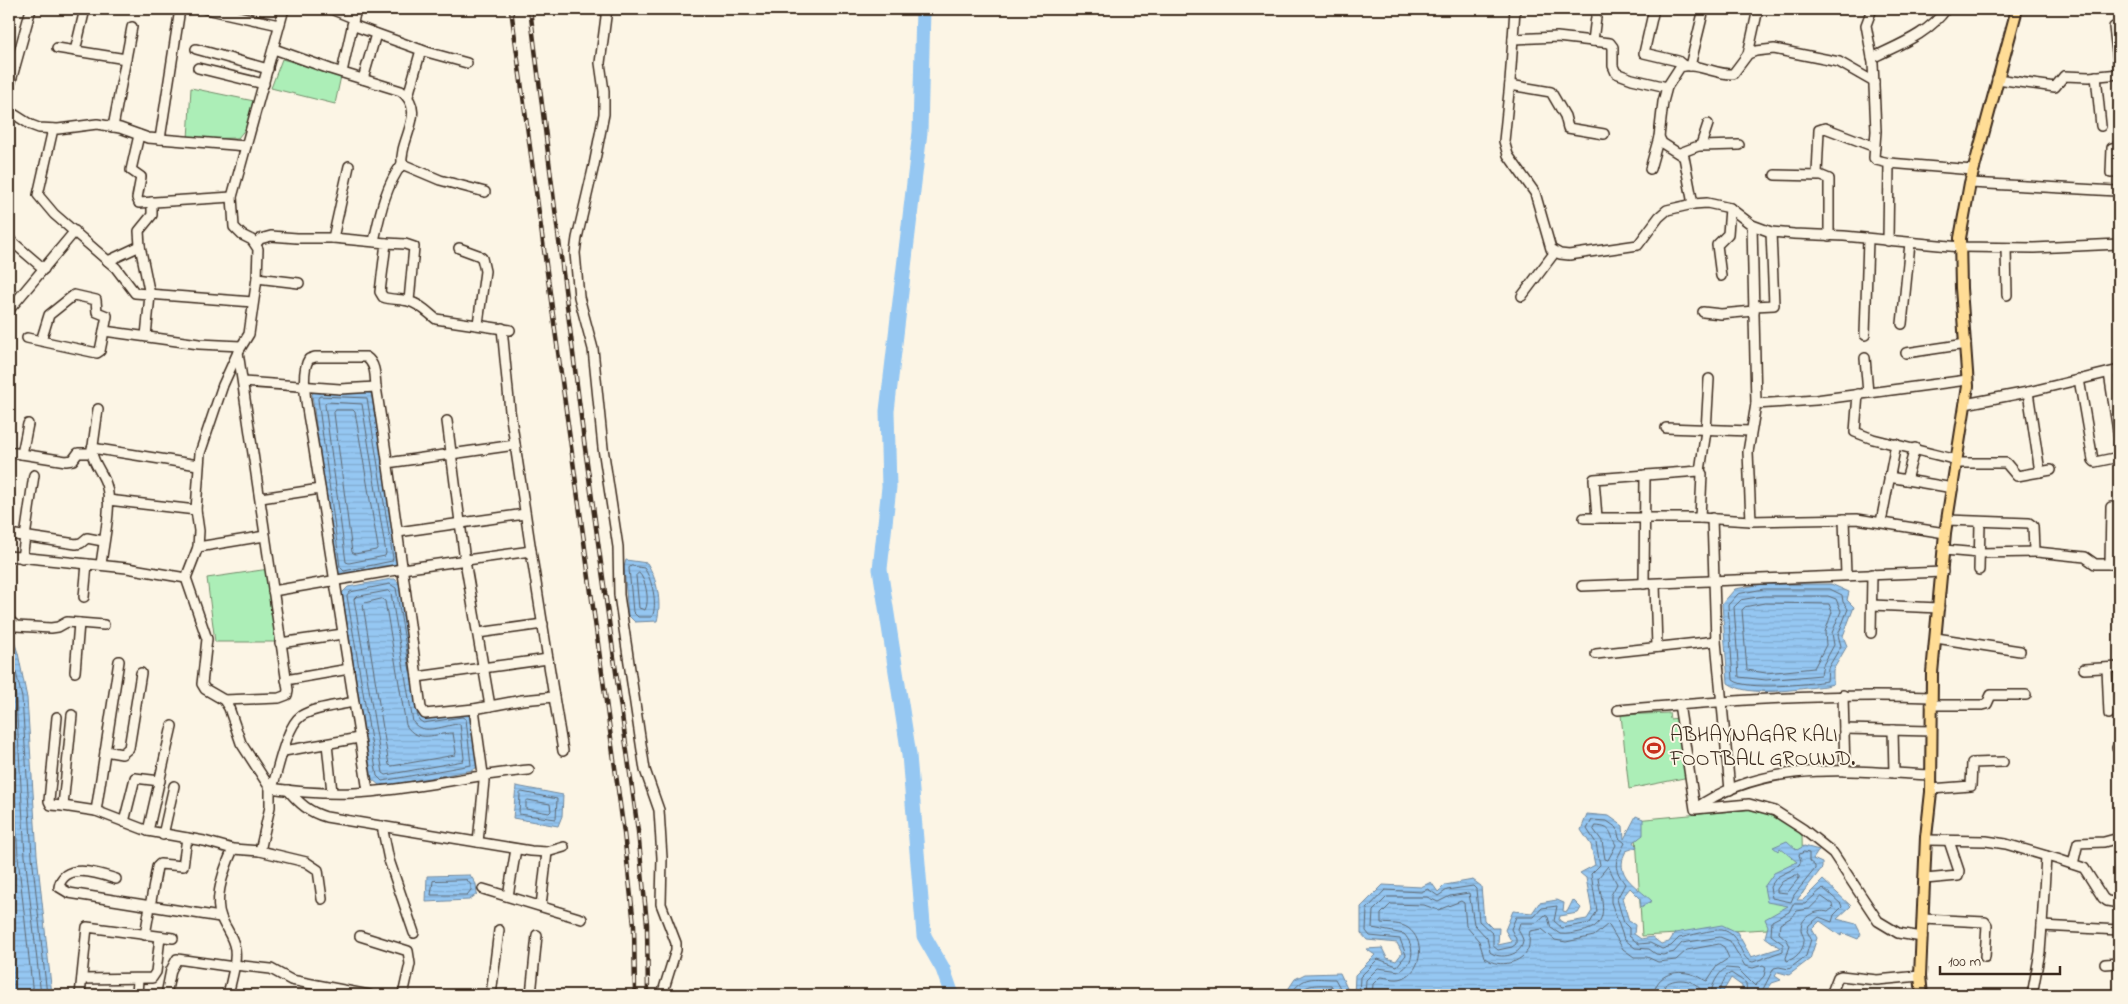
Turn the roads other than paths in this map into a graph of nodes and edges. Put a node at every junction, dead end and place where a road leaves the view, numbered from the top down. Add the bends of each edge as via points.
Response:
1 (31, 9) edge
2 (85, 9) edge
3 (180, 9) edge
4 (206, 9) edge
5 (284, 9) edge
6 (332, 9) edge
7 (606, 9) edge
8 (1515, 9) edge
9 (1597, 9) edge
10 (1654, 9) edge
11 (1704, 9) edge
12 (1758, 9) edge
13 (1872, 9) edge
14 (1946, 9) edge
15 (2017, 9) edge
16 (354, 17) edge
17 (279, 24) junction
18 (132, 27) dead end
19 (2114, 28) dead end
20 (376, 34) junction
21 (1512, 39) junction
22 (1592, 41) junction
23 (57, 48) dead end
24 (196, 49) dead end
25 (274, 49) junction
26 (422, 50) junction
27 (75, 51) junction
28 (1748, 54) junction
29 (1872, 58) junction
30 (126, 60) junction
31 (467, 63) dead end
32 (1687, 66) junction
33 (198, 68) dead end
34 (268, 68) junction
35 (2119, 69) edge
36 (342, 72) junction
37 (2119, 74) edge
38 (2096, 76) junction
39 (363, 79) junction
40 (1997, 79) junction
41 (1874, 82) junction
42 (264, 84) junction
43 (1510, 85) junction
44 (1668, 87) junction
45 (9, 88) edge
46 (408, 96) junction
47 (10, 112) edge
48 (1708, 124) dead end
49 (2101, 126) dead end
50 (113, 127) junction
51 (53, 129) junction
52 (1604, 134) dead end
53 (139, 135) junction
54 (1659, 137) junction
55 (160, 139) junction
56 (1739, 145) dead end
57 (246, 146) junction
58 (1700, 146) junction
59 (1875, 146) junction
60 (2119, 146) edge
61 (1680, 153) junction
62 (1889, 163) junction
63 (402, 164) junction
64 (348, 166) dead end
65 (1650, 169) dead end
66 (1973, 170) junction
67 (2111, 173) dead end
68 (1775, 175) dead end
69 (1819, 176) junction
70 (1970, 183) junction
71 (2116, 191) dead end
72 (485, 192) dead end
73 (232, 196) junction
74 (152, 202) junction
75 (1693, 204) junction
76 (1730, 208) junction
77 (1752, 225) junction
78 (75, 231) junction
79 (1771, 232) junction
80 (1829, 236) junction
81 (333, 238) junction
82 (9, 239) edge
83 (1868, 239) junction
84 (374, 241) junction
85 (1888, 241) junction
86 (386, 243) junction
87 (1910, 243) junction
88 (256, 244) junction
89 (2119, 244) edge
90 (140, 246) junction
91 (1960, 247) junction
92 (459, 248) dead end
93 (2006, 248) junction
94 (1555, 252) junction
95 (108, 261) junction
96 (44, 269) junction
97 (1720, 276) dead end
98 (257, 278) junction
99 (299, 283) dead end
100 (150, 295) junction
101 (2007, 295) dead end
102 (1522, 296) dead end
103 (409, 301) junction
104 (253, 302) junction
105 (1754, 308) junction
106 (9, 310) edge
107 (1703, 312) dead end
108 (478, 324) junction
109 (1902, 324) dead end
110 (104, 330) junction
111 (1865, 335) dead end
112 (146, 336) junction
113 (27, 338) dead end
114 (40, 341) junction
115 (1966, 344) junction
116 (240, 349) junction
117 (1906, 353) dead end
118 (1865, 358) dead end
119 (2119, 370) edge
120 (2109, 372) junction
121 (1709, 379) dead end
122 (2078, 379) junction
123 (1968, 380) junction
124 (243, 382) junction
125 (305, 386) junction
126 (376, 387) junction
127 (2028, 392) junction
128 (1863, 394) junction
129 (1756, 404) junction
130 (1965, 404) junction
131 (98, 409) dead end
132 (447, 421) dead end
133 (28, 424) dead end
134 (1666, 428) dead end
135 (1706, 430) junction
136 (1750, 431) junction
137 (2119, 438) edge
138 (1896, 444) junction
139 (515, 445) junction
140 (1915, 448) junction
141 (92, 450) junction
142 (9, 452) edge
143 (22, 454) junction
144 (452, 455) junction
145 (2119, 457) edge
146 (1957, 462) junction
147 (387, 463) junction
148 (198, 465) junction
149 (2051, 470) dead end
150 (1700, 471) junction
151 (2040, 472) junction
152 (34, 475) dead end
153 (1645, 476) junction
154 (1889, 477) junction
155 (1906, 480) junction
156 (1953, 488) junction
157 (320, 489) junction
158 (261, 498) junction
159 (108, 500) junction
160 (2111, 507) dead end
161 (196, 510) junction
162 (525, 514) junction
163 (1644, 517) junction
164 (1584, 518) dead end
165 (1597, 518) junction
166 (1700, 518) junction
167 (1712, 518) junction
168 (1844, 518) junction
169 (1947, 520) junction
170 (1751, 521) junction
171 (1881, 522) junction
172 (1980, 523) junction
173 (460, 524) junction
174 (398, 532) junction
175 (1945, 533) junction
176 (9, 534) edge
177 (25, 536) junction
178 (265, 536) junction
179 (103, 541) junction
180 (198, 547) junction
181 (1944, 550) junction
182 (531, 551) junction
183 (1979, 552) junction
184 (2036, 552) junction
185 (9, 556) edge
186 (22, 558) junction
187 (465, 561) junction
188 (87, 564) junction
189 (2110, 564) junction
190 (2119, 564) edge
191 (101, 565) junction
192 (402, 569) junction
193 (1979, 570) dead end
194 (1943, 572) junction
195 (1872, 574) junction
196 (1846, 575) junction
197 (186, 578) junction
198 (336, 581) junction
199 (1714, 581) junction
200 (1644, 584) junction
201 (1655, 584) junction
202 (1582, 586) dead end
203 (273, 591) junction
204 (84, 597) dead end
205 (1872, 604) junction
206 (1939, 608) junction
207 (9, 620) edge
208 (79, 623) junction
209 (543, 624) junction
210 (104, 625) dead end
211 (478, 633) junction
212 (1871, 633) dead end
213 (344, 634) junction
214 (1936, 638) junction
215 (1716, 641) junction
216 (280, 643) junction
217 (1657, 647) junction
218 (2020, 651) dead end
219 (1596, 654) dead end
220 (548, 659) junction
221 (119, 661) dead end
222 (2119, 667) edge
223 (484, 668) junction
224 (2107, 668) junction
225 (349, 669) junction
226 (2084, 670) dead end
227 (75, 672) dead end
228 (141, 673) dead end
229 (417, 677) junction
230 (286, 680) junction
231 (1843, 695) junction
232 (2026, 695) dead end
233 (554, 697) junction
234 (224, 700) junction
235 (1722, 701) junction
236 (1931, 701) junction
237 (353, 702) junction
238 (1680, 704) junction
239 (490, 706) junction
240 (474, 709) junction
241 (1618, 710) dead end
242 (2109, 714) dead end
243 (72, 715) dead end
244 (57, 717) dead end
245 (172, 726) dead end
246 (1844, 729) junction
247 (1893, 730) junction
248 (1931, 731) junction
249 (359, 738) junction
250 (327, 744) junction
251 (105, 751) junction
252 (284, 751) junction
253 (563, 751) dead end
254 (2003, 762) dead end
255 (529, 770) dead end
256 (1845, 771) junction
257 (1894, 773) junction
258 (484, 774) junction
259 (1931, 775) junction
260 (160, 781) junction
261 (174, 786) dead end
262 (271, 788) junction
263 (1931, 789) junction
264 (288, 790) junction
265 (1730, 790) junction
266 (368, 791) junction
267 (332, 792) junction
268 (63, 806) junction
269 (1694, 810) junction
270 (96, 811) junction
271 (124, 822) junction
272 (382, 826) junction
273 (148, 831) junction
274 (163, 835) junction
275 (187, 838) junction
276 (2119, 838) edge
277 (1927, 840) junction
278 (1949, 841) junction
279 (478, 842) junction
280 (564, 847) dead end
281 (233, 849) junction
282 (516, 849) junction
283 (260, 851) junction
284 (547, 852) junction
285 (2046, 856) junction
286 (2073, 864) junction
287 (1925, 878) junction
288 (116, 879) dead end
289 (483, 889) dead end
290 (508, 896) junction
291 (322, 899) dead end
292 (2119, 903) edge
293 (149, 906) junction
294 (542, 906) junction
295 (220, 916) junction
296 (582, 919) dead end
297 (1923, 919) junction
298 (2042, 926) junction
299 (499, 930) dead end
300 (2119, 930) edge
301 (414, 933) dead end
302 (145, 935) junction
303 (537, 935) dead end
304 (360, 936) dead end
305 (160, 937) junction
306 (1922, 937) junction
307 (173, 938) dead end
308 (1985, 957) dead end
309 (2119, 963) edge
310 (2105, 964) dead end
311 (234, 966) junction
312 (1920, 976) junction
313 (82, 979) junction
314 (138, 979) junction
315 (80, 995) edge
316 (138, 995) edge
317 (166, 995) edge
318 (228, 995) edge
319 (369, 995) edge
320 (403, 995) edge
321 (491, 995) edge
322 (531, 995) edge
323 (662, 995) edge
324 (1831, 995) edge
325 (1922, 995) edge
326 (2032, 995) edge

1 - 45 street
2 - 27 street
3 - 55 street
4 - 17 street
5 - 17 street
6 - 16 street
7 - 323 street via 600,63 604,114 575,253 578,297 593,349 604,457 618,547 621,615 645,770 659,810 661,904 676,943
8 - 21 street
9 - 22 street
10 - 32 street via 1644,53
11 - 32 street
12 - 28 street
13 - 29 street via 1866,25
14 - 29 street via 1928,29
15 - 40 main road
16 - 20 street
16 - 36 street
17 - 25 street
18 - 30 street
19 - 35 street
20 - 26 street
20 - 39 street
21 - 22 street via 1558,37
21 - 43 street
22 - 44 street via 1612,45 1616,74
23 - 27 street
24 - 34 street
25 - 34 street
25 - 36 street
26 - 31 street
26 - 46 street
27 - 30 street
28 - 32 street via 1733,74
28 - 41 street via 1774,49 1834,61
29 - 41 street
30 - 50 street
32 - 44 street via 1679,68
33 - 42 street
34 - 42 street
36 - 39 street
37 - 38 street
38 - 40 street via 2064,76 2055,87
38 - 49 street
39 - 46 street
40 - 66 main road
41 - 59 street
42 - 57 street
43 - 52 street via 1553,93 1568,128
43 - 94 street via 1505,147 1535,193 1551,249
44 - 54 street
46 - 63 street via 413,110
47 - 51 street via 31,125
48 - 58 street
50 - 51 street via 91,124
50 - 53 street
51 - 78 street via 38,195
53 - 55 street
53 - 74 street via 131,170 141,177 137,201
54 - 61 street via 1662,143
54 - 65 street
55 - 57 street
56 - 58 street
57 - 73 street
58 - 61 street
59 - 62 street via 1875,160
59 - 69 street via 1820,128
60 - 67 street via 2112,148
61 - 75 street via 1684,156
62 - 66 street
62 - 85 street
63 - 72 street via 440,180
63 - 84 street via 390,182
64 - 81 street
66 - 70 main road
68 - 69 street
69 - 80 street via 1829,179
70 - 71 street
70 - 91 main road
73 - 74 street
73 - 88 street via 234,227
74 - 90 street via 152,215 139,231
75 - 76 street
75 - 94 street via 1667,210 1638,245 1569,255
76 - 77 street
76 - 97 street via 1728,234 1717,246
77 - 79 street
77 - 105 street
78 - 95 street
78 - 96 street
79 - 80 street
79 - 105 street via 1774,305
80 - 83 street
81 - 84 street
81 - 88 street via 271,236 260,239
82 - 96 street
83 - 85 street
83 - 111 street
84 - 86 street
85 - 87 street
86 - 103 street via 381,295
86 - 103 street via 414,248
87 - 91 street
87 - 109 street
88 - 98 street
89 - 93 street
90 - 95 street
90 - 100 street
91 - 93 street
91 - 115 main road
92 - 108 street via 478,255 484,264
93 - 101 street
94 - 102 street
95 - 100 street via 135,294
96 - 106 street
98 - 99 street
98 - 104 street
100 - 104 street
100 - 112 street
103 - 108 street via 436,319
104 - 116 street via 249,334
105 - 107 street via 1724,314
105 - 129 street
108 - 139 street via 506,329
110 - 112 street
110 - 114 street via 97,353
110 - 114 street via 107,316 97,312 96,300 74,295 49,315
112 - 116 street
113 - 114 street
115 - 117 street
115 - 123 main road
116 - 124 street
116 - 148 street via 223,384
118 - 128 street
119 - 120 street
120 - 122 street
120 - 137 street
121 - 135 street
122 - 127 street
122 - 145 street via 2093,461
123 - 128 street
123 - 130 main road
124 - 125 street
124 - 158 street
125 - 126 street via 340,389
125 - 126 street via 305,365 309,359 363,356 373,363
125 - 157 street
126 - 147 street
127 - 130 street
127 - 151 street
128 - 129 street
128 - 138 street via 1855,432
129 - 136 street
130 - 146 main road
131 - 141 street
132 - 144 street
133 - 143 street
134 - 135 street
135 - 136 street
135 - 150 street
136 - 170 street
138 - 140 street
138 - 154 street
139 - 144 street
139 - 162 street
140 - 146 street
140 - 155 street
141 - 143 street via 78,453 73,460 66,461
141 - 148 street
141 - 159 street via 93,459 106,482
142 - 143 street
144 - 147 street
144 - 173 street
146 - 151 street via 2006,463 2017,476
146 - 156 main road
147 - 174 street
148 - 161 street
149 - 151 street
150 - 153 street
150 - 166 street
152 - 177 street
153 - 163 street
153 - 165 street via 1594,480
154 - 155 street
154 - 171 street
155 - 156 street
156 - 169 main road
157 - 158 street
157 - 198 street
158 - 178 street
159 - 161 street
159 - 179 street
160 - 189 street
161 - 180 street
162 - 173 street
162 - 182 street
163 - 165 street
163 - 166 street
163 - 200 street
164 - 165 street
166 - 167 street
167 - 170 street
167 - 199 street
168 - 170 street
168 - 171 street
168 - 196 street
169 - 172 street
169 - 175 main road
171 - 175 street
172 - 183 street
172 - 184 street via 2031,523
173 - 174 street
173 - 187 street
174 - 192 street
175 - 181 main road
176 - 177 street
177 - 179 street via 76,544 87,538
177 - 186 street
178 - 180 street
178 - 203 street
179 - 191 street
180 - 197 street
181 - 183 street
181 - 194 main road
182 - 187 street
182 - 209 street
183 - 184 street
183 - 193 street
184 - 189 street via 2085,556 2093,563
185 - 186 street
186 - 188 street
187 - 192 street
187 - 211 street
188 - 191 street
188 - 204 street
189 - 190 street
191 - 197 street
192 - 198 street
192 - 229 street
194 - 195 street
194 - 206 main road
195 - 196 street
195 - 205 street
196 - 199 street
197 - 234 street via 207,639 202,684
198 - 203 street
198 - 213 street
199 - 201 street
199 - 215 street
200 - 201 street
200 - 202 street
201 - 217 street
203 - 216 street
205 - 206 street
205 - 212 street
206 - 214 main road
207 - 208 street via 16,626 51,628 65,622
208 - 210 street
208 - 227 street
209 - 211 street
209 - 220 street
211 - 223 street
213 - 216 street
213 - 225 street
214 - 218 street
214 - 236 main road
215 - 217 street
215 - 235 street
216 - 230 street
217 - 219 street
220 - 223 street
220 - 233 street
221 - 251 street
222 - 224 street
223 - 229 street
223 - 239 street
224 - 226 street
224 - 242 street
225 - 230 street
225 - 237 street
228 - 251 street via 129,748 122,754
229 - 240 street via 421,708 425,714
230 - 234 street via 287,693 282,697
231 - 235 street
231 - 236 street
231 - 246 street
232 - 236 street via 1991,695 1983,706
233 - 239 street
233 - 253 street
234 - 262 street via 241,743
235 - 238 street
235 - 265 street
236 - 248 main road
237 - 249 street
237 - 252 street via 302,715 292,727
238 - 241 street
238 - 269 street
239 - 240 street
240 - 258 street
243 - 268 street
244 - 268 street via 49,802
245 - 260 street
246 - 247 street
246 - 256 street
247 - 248 street
247 - 257 street
248 - 259 main road
249 - 250 street
249 - 266 street
250 - 252 street
250 - 267 street
251 - 270 street
252 - 262 street
254 - 263 street via 1973,762 1971,786
255 - 258 street
256 - 257 street
256 - 265 street via 1807,770 1782,774
257 - 259 street
258 - 266 street via 454,781
258 - 279 street
259 - 263 main road
260 - 271 street via 135,778
260 - 273 street
261 - 274 street
262 - 264 street
262 - 283 street
263 - 277 main road
264 - 267 street
264 - 272 street via 313,813
265 - 269 street
266 - 267 street
268 - 270 street
269 - 306 street via 1749,804 1775,811 1833,853 1878,921 1898,933
270 - 271 street
271 - 273 street
272 - 279 street
272 - 301 street via 389,860
273 - 274 street
274 - 275 street
275 - 281 street
275 - 293 street via 183,866 158,864
276 - 286 street via 2078,843
277 - 278 street
277 - 287 main road
278 - 285 street via 2006,844
278 - 287 street via 1958,876
279 - 282 street
280 - 284 street
281 - 283 street
281 - 295 street via 219,898
282 - 284 street
282 - 290 street
283 - 291 street via 313,865 320,877
284 - 294 street
285 - 286 street
285 - 298 street
286 - 292 street via 2086,870 2103,898
287 - 297 main road
288 - 293 street via 84,870 62,880 59,887 69,893
289 - 290 street
290 - 294 street
293 - 295 street
293 - 302 street
294 - 296 street
295 - 311 street via 232,937
297 - 306 main road
297 - 308 street via 1985,922
298 - 300 street
298 - 326 street
299 - 321 street
302 - 305 street
302 - 313 street via 88,928
303 - 322 street
304 - 320 street via 408,951 410,964
305 - 307 street
305 - 314 street via 154,976
306 - 312 main road
309 - 310 street
311 - 317 street via 177,960 171,970
311 - 318 street
311 - 319 street via 270,969 291,980
312 - 324 street via 1877,980 1841,976
312 - 325 main road
313 - 314 street
313 - 315 street
314 - 316 street

